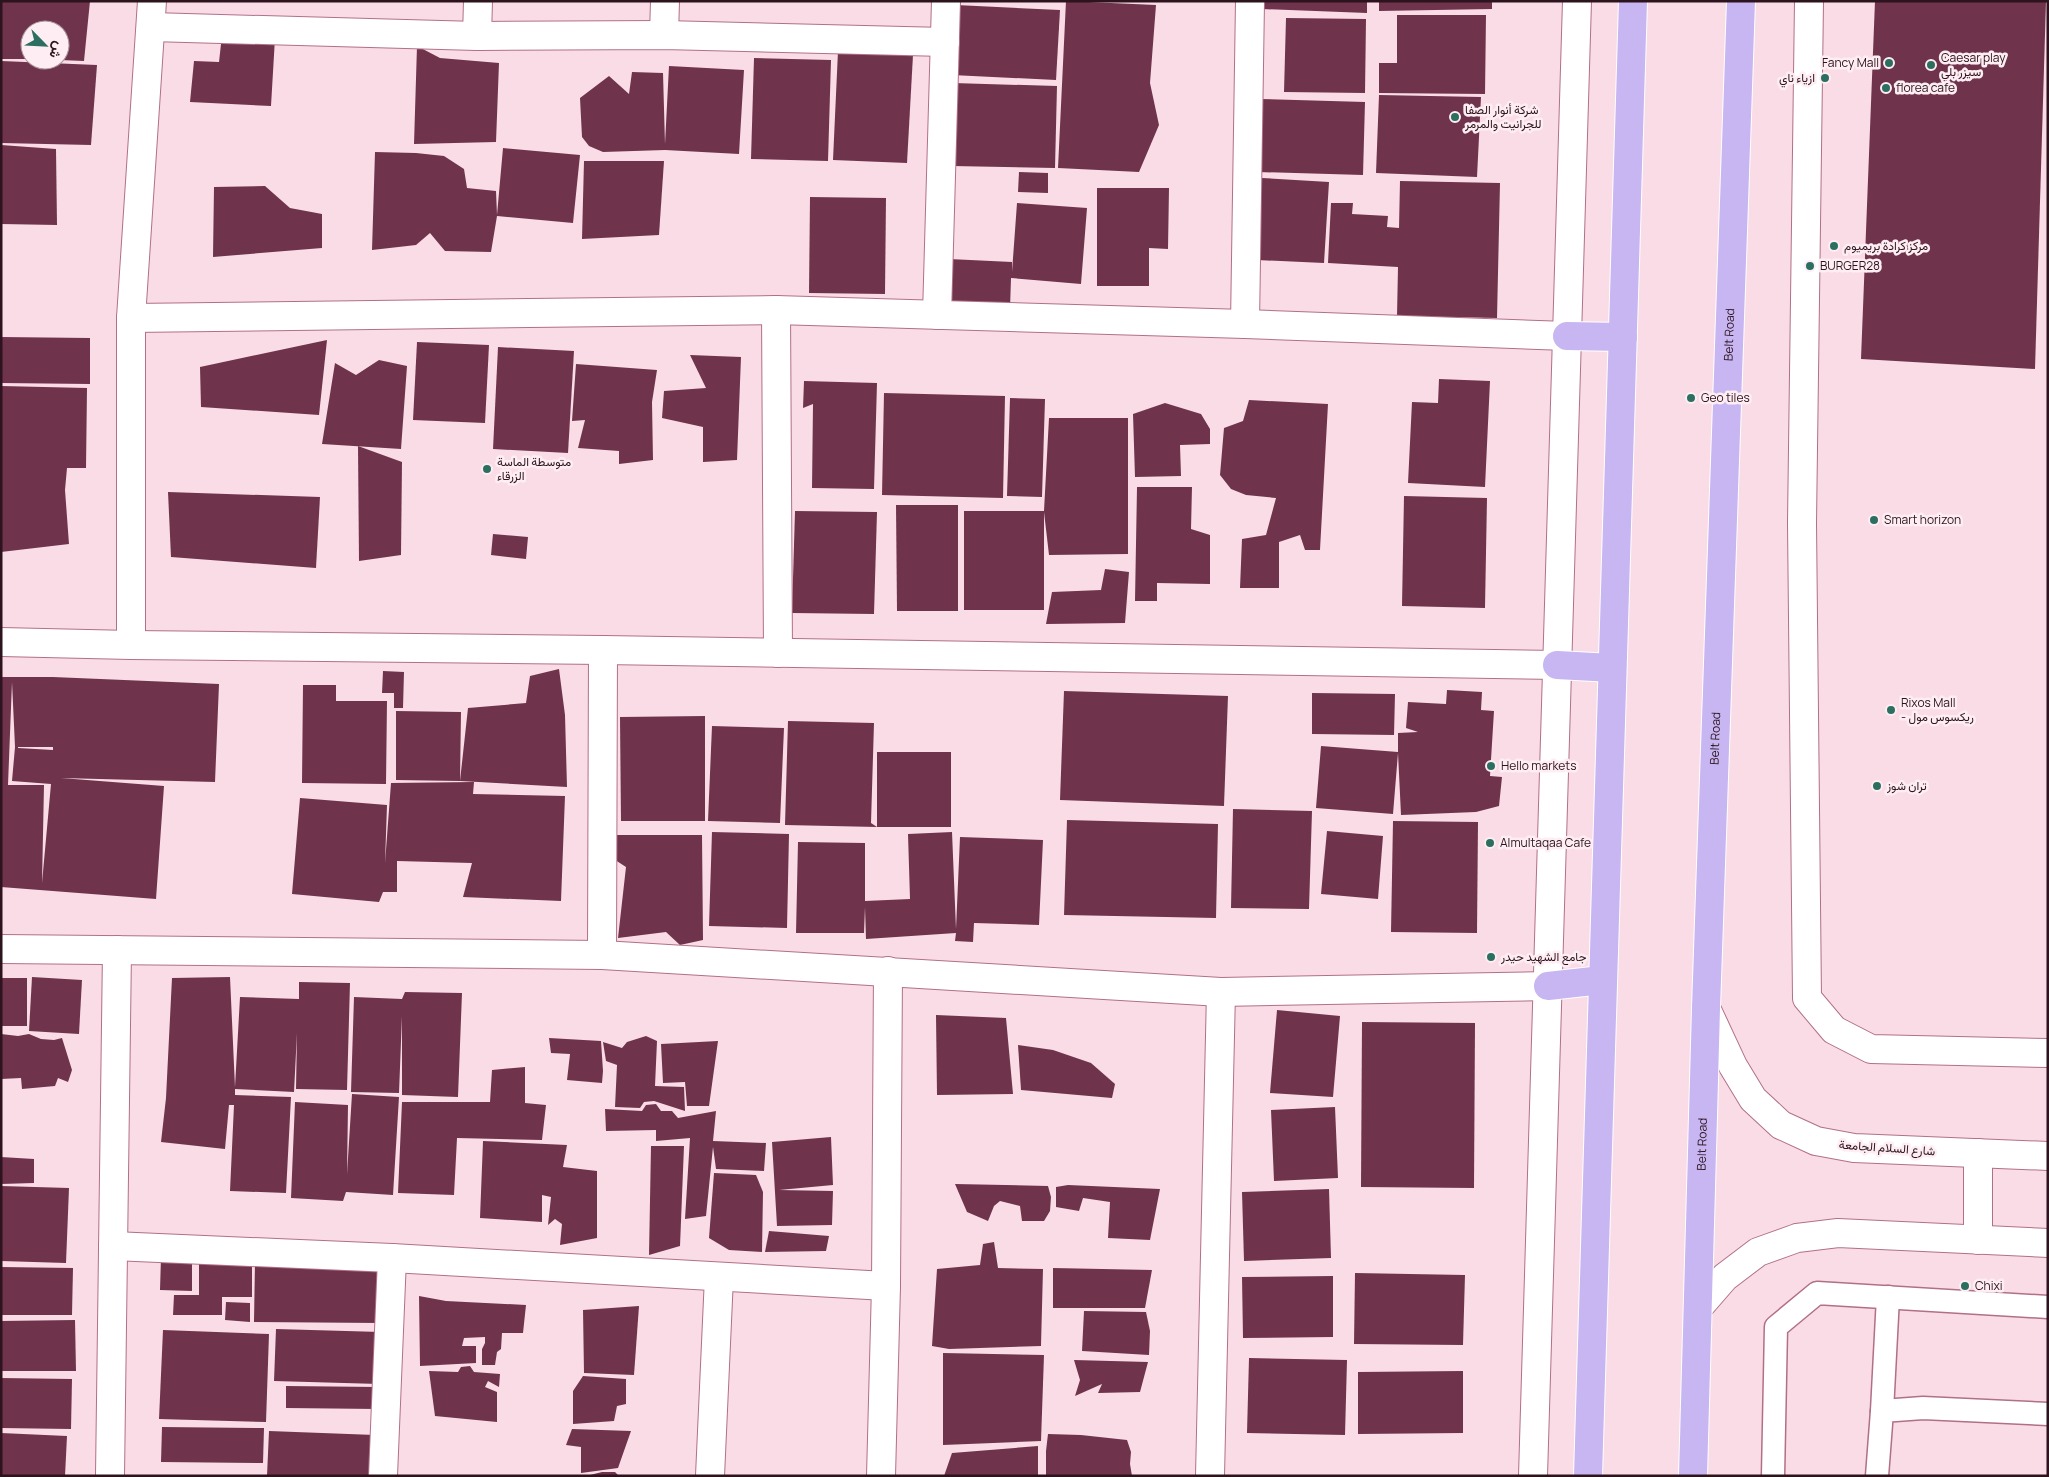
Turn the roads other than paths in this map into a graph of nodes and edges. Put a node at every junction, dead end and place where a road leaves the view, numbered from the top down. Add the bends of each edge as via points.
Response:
1 (478, 1) edge
2 (665, 1) edge
3 (946, 1) edge
4 (1250, 1) edge
5 (1577, 1) edge
6 (1633, 1) edge
7 (1741, 1) edge
8 (1809, 1) edge
9 (151, 14) edge
10 (664, 35) junction
11 (477, 36) junction
12 (945, 42) junction
13 (776, 310) junction
14 (937, 314) junction
15 (131, 318) junction
16 (1245, 324) junction
17 (1567, 336) junction
18 (1623, 336) junction
19 (1, 642) edge
20 (131, 646) junction
21 (603, 650) junction
22 (778, 653) junction
23 (1557, 665) junction
24 (1612, 668) junction
25 (1, 949) edge
26 (117, 950) junction
27 (602, 955) junction
28 (888, 971) junction
29 (1602, 980) junction
30 (1548, 986) junction
31 (1221, 992) junction
32 (1706, 1008) junction
33 (2048, 1053) edge
34 (1978, 1153) junction
35 (2048, 1156) edge
36 (1978, 1240) junction
37 (2048, 1243) edge
38 (113, 1246) junction
39 (392, 1258) junction
40 (719, 1277) junction
41 (886, 1286) junction
42 (1888, 1297) junction
43 (2048, 1307) edge
44 (1698, 1308) junction
45 (1882, 1411) junction
46 (2048, 1414) edge
47 (110, 1476) edge
48 (382, 1476) edge
49 (710, 1476) edge
50 (881, 1476) edge
51 (1210, 1476) edge
52 (1533, 1476) edge
53 (1588, 1476) edge
54 (1693, 1476) edge
55 (1773, 1476) edge
56 (1877, 1476) edge

1 - 11 street
2 - 10 street
3 - 12 street
4 - 16 street
5 - 17 street
6 - 18 main road
7 - 32 main road, Belt Road
8 - 33 street via 1802,523 1807,998 1834,1030 1870,1049
9 - 11 street
9 - 15 street
10 - 11 street
10 - 12 street
12 - 14 street
13 - 14 street
13 - 15 street
13 - 22 street
14 - 16 street
15 - 20 street
16 - 17 street
17 - 18 main road
17 - 23 street
18 - 24 main road
19 - 20 street
20 - 21 street
21 - 22 street
21 - 27 street
22 - 23 street
23 - 24 main road
23 - 30 street
24 - 29 main road
25 - 26 street
26 - 27 street
26 - 38 street
27 - 28 street
28 - 31 street
28 - 41 street
29 - 30 main road
29 - 53 main road
30 - 31 street
30 - 52 street
31 - 51 street
32 - 34 street, شارع السلام الجامعة via 1733,1066 1753,1099 1782,1125 1816,1141 1854,1148
32 - 44 main road, Belt Road
34 - 35 street, شارع السلام الجامعة
34 - 36 street
36 - 37 street
36 - 44 street via 1838,1233 1797,1238 1758,1252 1725,1277
38 - 39 street
38 - 47 street
39 - 40 street
39 - 48 street
40 - 41 street
40 - 49 street
41 - 50 street
42 - 43 lane
42 - 45 lane
42 - 55 lane via 1817,1293 1776,1327
44 - 54 main road, Belt Road
45 - 46 lane via 1924,1408
45 - 56 lane

